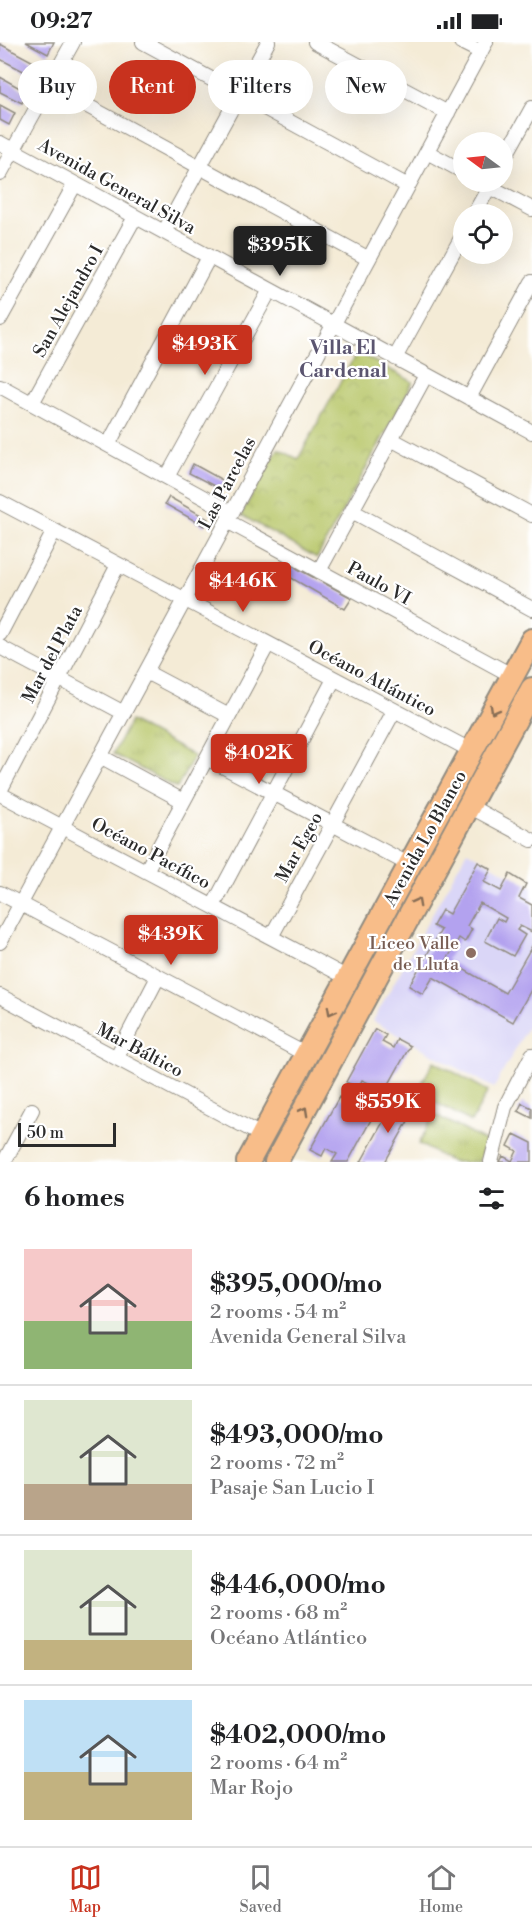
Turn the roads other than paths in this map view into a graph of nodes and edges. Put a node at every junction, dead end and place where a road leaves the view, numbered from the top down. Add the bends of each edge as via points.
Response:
1 (73, 42) edge
2 (143, 42) edge
3 (268, 42) edge
4 (315, 42) edge
5 (461, 42) edge
6 (483, 47) edge
7 (63, 60) edge
8 (258, 60) edge
9 (208, 77) edge
10 (532, 108) edge
11 (97, 111) edge
12 (33, 114) edge
13 (228, 114) edge
14 (276, 114) edge
15 (448, 114) junction
16 (513, 142) edge
17 (0, 144) edge
18 (13, 150) junction
19 (427, 152) junction
20 (453, 166) edge
21 (200, 167) junction
22 (0, 174) edge
23 (75, 184) junction
24 (408, 186) junction
25 (503, 192) edge
26 (532, 209) edge
27 (135, 217) junction
28 (164, 232) junction
29 (453, 253) edge
30 (209, 257) junction
31 (369, 259) junction
32 (532, 282) edge
33 (270, 290) junction
34 (0, 319) edge
35 (334, 325) junction
36 (396, 358) junction
37 (426, 375) junction
38 (0, 386) edge
39 (469, 398) junction
40 (32, 404) junction
41 (532, 432) edge
42 (391, 439) junction
43 (108, 445) junction
44 (167, 477) junction
45 (0, 502) edge
46 (352, 511) junction
47 (532, 515) edge
48 (230, 517) junction
49 (54, 531) junction
50 (118, 565) junction
51 (319, 571) junction
52 (185, 600) junction
53 (532, 609) edge
54 (3, 619) edge
55 (0, 633) edge
56 (532, 640) edge
57 (268, 644) junction
58 (0, 648) edge
59 (146, 672) junction
60 (513, 676) junction
61 (59, 678) junction
62 (334, 679) junction
63 (532, 689) edge
64 (394, 711) junction
65 (124, 713) junction
66 (229, 716) junction
67 (472, 752) junction
68 (100, 756) junction
69 (207, 758) junction
70 (0, 792) edge
71 (273, 793) junction
72 (183, 801) junction
73 (469, 806) junction
74 (332, 824) junction
75 (62, 827) junction
76 (532, 840) edge
77 (410, 865) junction
78 (146, 871) junction
79 (0, 893) edge
80 (21, 904) junction
81 (213, 906) junction
82 (271, 937) junction
83 (0, 942) edge
84 (366, 946) junction
85 (387, 958) junction
86 (158, 977) junction
87 (348, 978) junction
88 (0, 996) edge
89 (307, 1055) junction
90 (532, 1055) edge
91 (116, 1058) junction
92 (32, 1110) dead end
93 (263, 1136) junction
94 (281, 1160) edge
95 (4, 1162) edge
96 (248, 1162) edge
97 (491, 1162) edge

1 - 7 street
2 - 9 street
3 - 8 street
4 - 15 street
5 - 6 street
6 - 15 street, Las Parcelas
10 - 16 street
11 - 21 street
12 - 18 street
13 - 21 street
14 - 24 street
15 - 19 street, Las Parcelas
17 - 18 street, Avenida General Silva
18 - 22 street
18 - 23 street, Avenida General Silva
19 - 20 street
19 - 24 street, Las Parcelas
21 - 28 street
21 - 31 street
23 - 27 street, Avenida General Silva
23 - 34 street
24 - 31 street, Las Parcelas
25 - 26 street
27 - 28 street, Avenida General Silva
27 - 40 street, San Alejandro I
28 - 30 street, Avenida General Silva
29 - 36 street
30 - 33 street, Avenida General Silva
30 - 43 street
31 - 35 street, Las Parcelas
32 - 39 street
33 - 35 street, Avenida General Silva
33 - 44 street
35 - 36 street, Avenida General Silva
35 - 48 street, Las Parcelas
36 - 37 street, Avenida General Silva
37 - 39 street, Avenida General Silva
37 - 42 street
38 - 40 street, Paulo VI
39 - 41 street, Avenida General Silva
40 - 43 street, Paulo VI
42 - 46 street
42 - 47 street
43 - 44 street, Paulo VI
44 - 48 street, Paulo VI
45 - 49 street, Océano Atlántico
46 - 51 street
46 - 53 street
48 - 51 street, Paulo VI
48 - 52 street, Las Parcelas
49 - 50 street, Océano Atlántico
49 - 54 street
50 - 52 street, Océano Atlántico
50 - 61 street, Mar del Plata
51 - 60 street, Paulo VI
52 - 57 street, Océano Atlántico
52 - 59 street, Las Parcelas
54 - 55 street
56 - 60 main road, Avenida Lo Blanco
57 - 62 street, Océano Atlántico
57 - 66 street
58 - 61 street
59 - 65 street, Las Parcelas
59 - 66 street
60 -> 67 main road, Avenida Lo Blanco
61 - 65 street
61 - 70 street, Mar del Plata
62 - 64 street, Océano Atlántico
62 - 71 street
63 - 73 main road, Avenida Lo Blanco
64 - 67 street, Océano Atlántico
64 - 74 street, Mar Egeo
65 - 68 street, Las Parcelas
66 - 69 street
67 - 77 main road, Avenida Lo Blanco
68 - 72 street
68 - 75 street, Las Parcelas
69 - 71 street
69 - 72 street
70 - 75 street, Océano Pacífico
71 - 74 street
71 - 81 street
72 - 78 street
73 - 76 street
85 -> 73 main road, Avenida Lo Blanco
74 - 77 street
74 - 82 street, Mar Egeo
75 - 78 street, Océano Pacífico
75 - 80 street, Las Parcelas
77 - 84 main road, Avenida Lo Blanco
78 - 81 street, Océano Pacífico
79 - 80 street
80 - 83 street, Las Parcelas
80 - 86 street
81 - 82 street, Océano Pacífico
82 - 87 street, Océano Pacífico
84 - 85 main road
84 - 87 main road, Avenida Lo Blanco
94 -> 85 main road, Avenida Lo Blanco
86 - 89 street
86 - 91 street
87 -> 89 main road, Avenida Lo Blanco
88 - 91 street, Mar Báltico
89 - 93 main road, Avenida Lo Blanco
90 - 97 street via 505,1107
91 - 93 street, Mar Báltico
92 - 95 street
93 - 96 main road, Avenida Lo Blanco

